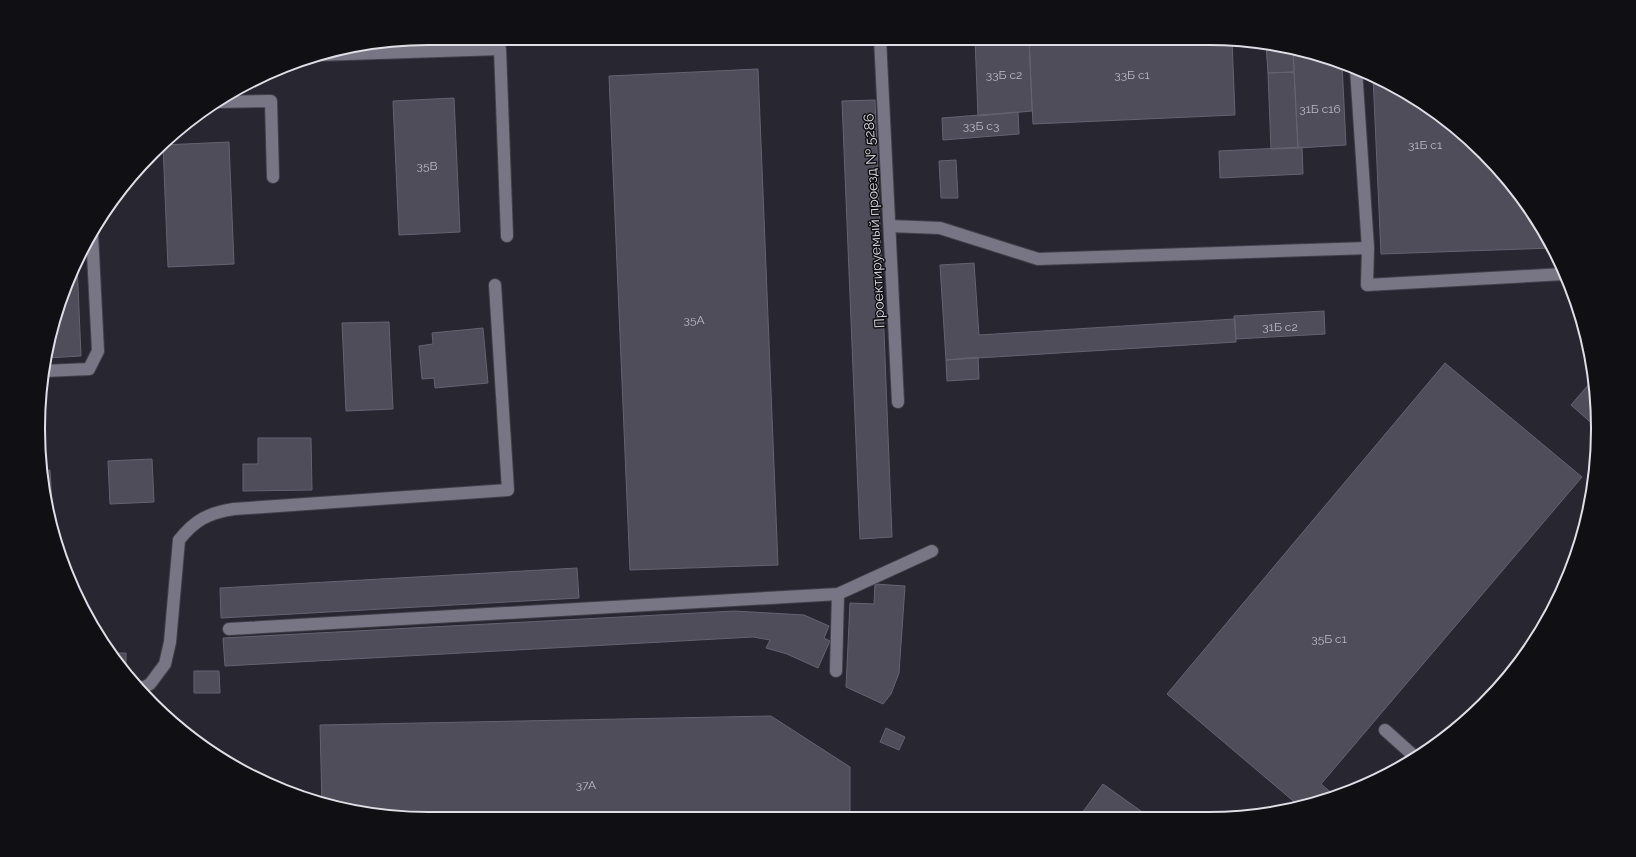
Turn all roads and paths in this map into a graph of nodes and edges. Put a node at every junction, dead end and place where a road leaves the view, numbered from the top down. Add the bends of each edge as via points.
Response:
1 (880, 45) edge
2 (345, 54) edge
3 (1356, 75) edge
4 (228, 102) edge
5 (273, 177) dead end
6 (890, 226) junction
7 (508, 236) dead end
8 (93, 244) edge
9 (1368, 248) junction
10 (1558, 274) edge
11 (495, 285) dead end
12 (49, 371) edge
13 (898, 402) dead end
14 (932, 551) dead end
15 (838, 594) junction
16 (229, 629) dead end
17 (836, 672) dead end
18 (145, 687) edge
19 (1385, 730) dead end
20 (1411, 753) edge

1 - 6 street, Проектируемый проезд № 5286
2 - 7 street via 500,49
3 - 9 street
4 - 5 street via 271,101
6 - 9 street via 940,228 1038,259
6 - 13 street, Проектируемый проезд № 5286
8 - 12 street via 98,351 90,369
9 - 10 street via 1367,285
11 - 18 street via 508,490 234,509 218,511 203,518 189,527 178,540 167,657 165,664
14 - 15 street
15 - 16 street
15 - 17 street
19 - 20 street

